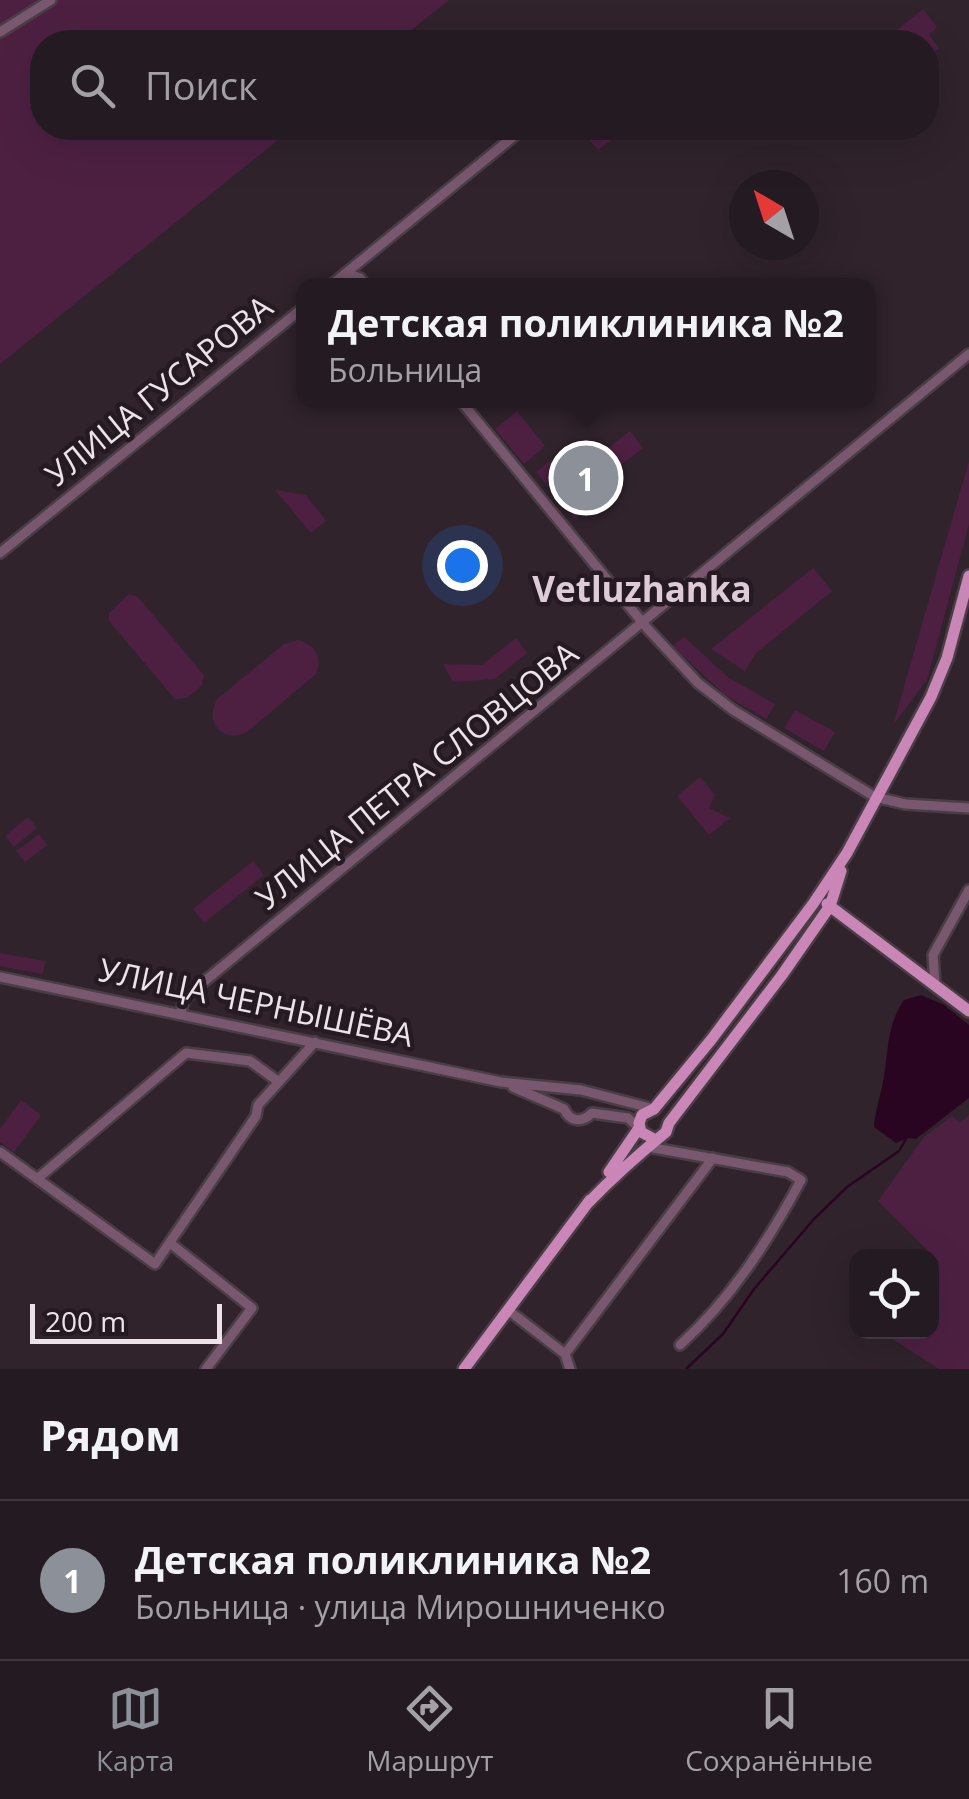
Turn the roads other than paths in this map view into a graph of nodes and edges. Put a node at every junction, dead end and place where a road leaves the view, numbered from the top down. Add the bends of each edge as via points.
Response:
1 (52, 0) edge
2 (0, 32) edge
3 (509, 140) edge
4 (346, 273) junction
5 (340, 278) edge
6 (360, 278) edge
7 (296, 313) edge
8 (969, 354) edge
9 (467, 408) edge
10 (0, 552) edge
11 (969, 576) edge
12 (643, 623) junction
13 (875, 797) junction
14 (969, 808) edge
15 (847, 853) junction
16 (969, 890) edge
17 (813, 904) junction
18 (830, 906) junction
19 (0, 976) edge
20 (935, 984) junction
21 (969, 1011) edge
22 (181, 1013) junction
23 (315, 1042) junction
24 (279, 1082) junction
25 (501, 1082) junction
26 (581, 1090) junction
27 (564, 1109) junction
28 (654, 1109) junction
29 (592, 1113) junction
30 (669, 1123) junction
31 (640, 1128) junction
32 (651, 1143) junction
33 (0, 1152) edge
34 (713, 1158) junction
35 (38, 1179) junction
36 (588, 1204) junction
37 (170, 1243) junction
38 (508, 1310) junction
39 (680, 1345) dead end
40 (565, 1354) junction
41 (206, 1369) edge
42 (464, 1369) edge
43 (570, 1369) edge

1 - 2 street
3 - 4 street
4 - 5 street
4 - 6 street
7 - 10 street, УЛИЦА ГУСАРОВА
8 - 12 street, УЛИЦА ПЕТРА СЛОВЦОВА
9 - 12 street
11 - 13 main road via 931,697
12 - 13 street via 733,710
12 - 22 street, УЛИЦА ПЕТРА СЛОВЦОВА via 194,989
13 - 14 street
13 - 15 main road
15 - 17 main road
15 - 18 main road
16 - 20 street via 933,955
17 - 18 main road
17 - 28 main road
18 - 20 main road
18 - 30 main road
19 - 22 street, УЛИЦА ЧЕРНЫШЁВА
20 - 21 main road
22 - 23 street, УЛИЦА ЧЕРНЫШЁВА
23 - 24 street
23 - 25 street, УЛИЦА ЧЕРНЫШЁВА
24 - 35 street via 250,1060 186,1053
24 - 37 street
25 - 26 street, УЛИЦА ЧЕРНЫШЁВА
25 - 27 street, УЛИЦА ЧЕРНЫШЁВА
26 - 27 street via 568,1093
26 - 28 street, УЛИЦА ЧЕРНЫШЁВА
26 - 29 street via 593,1097
27 - 29 street, УЛИЦА ЧЕРНЫШЁВА via 576,1120
28 - 30 main road
28 - 31 main road via 642,1114
29 - 31 street, УЛИЦА ЧЕРНЫШЁВА via 628,1118
30 - 32 main road
31 - 32 main road
31 - 36 main road
32 - 34 street
32 - 36 main road
33 - 35 street
34 - 39 street via 801,1180 775,1228 708,1319
34 - 40 street
35 - 37 street via 155,1264
36 - 38 main road
37 - 41 street via 252,1308
38 - 40 street
38 - 42 main road
40 - 43 street

